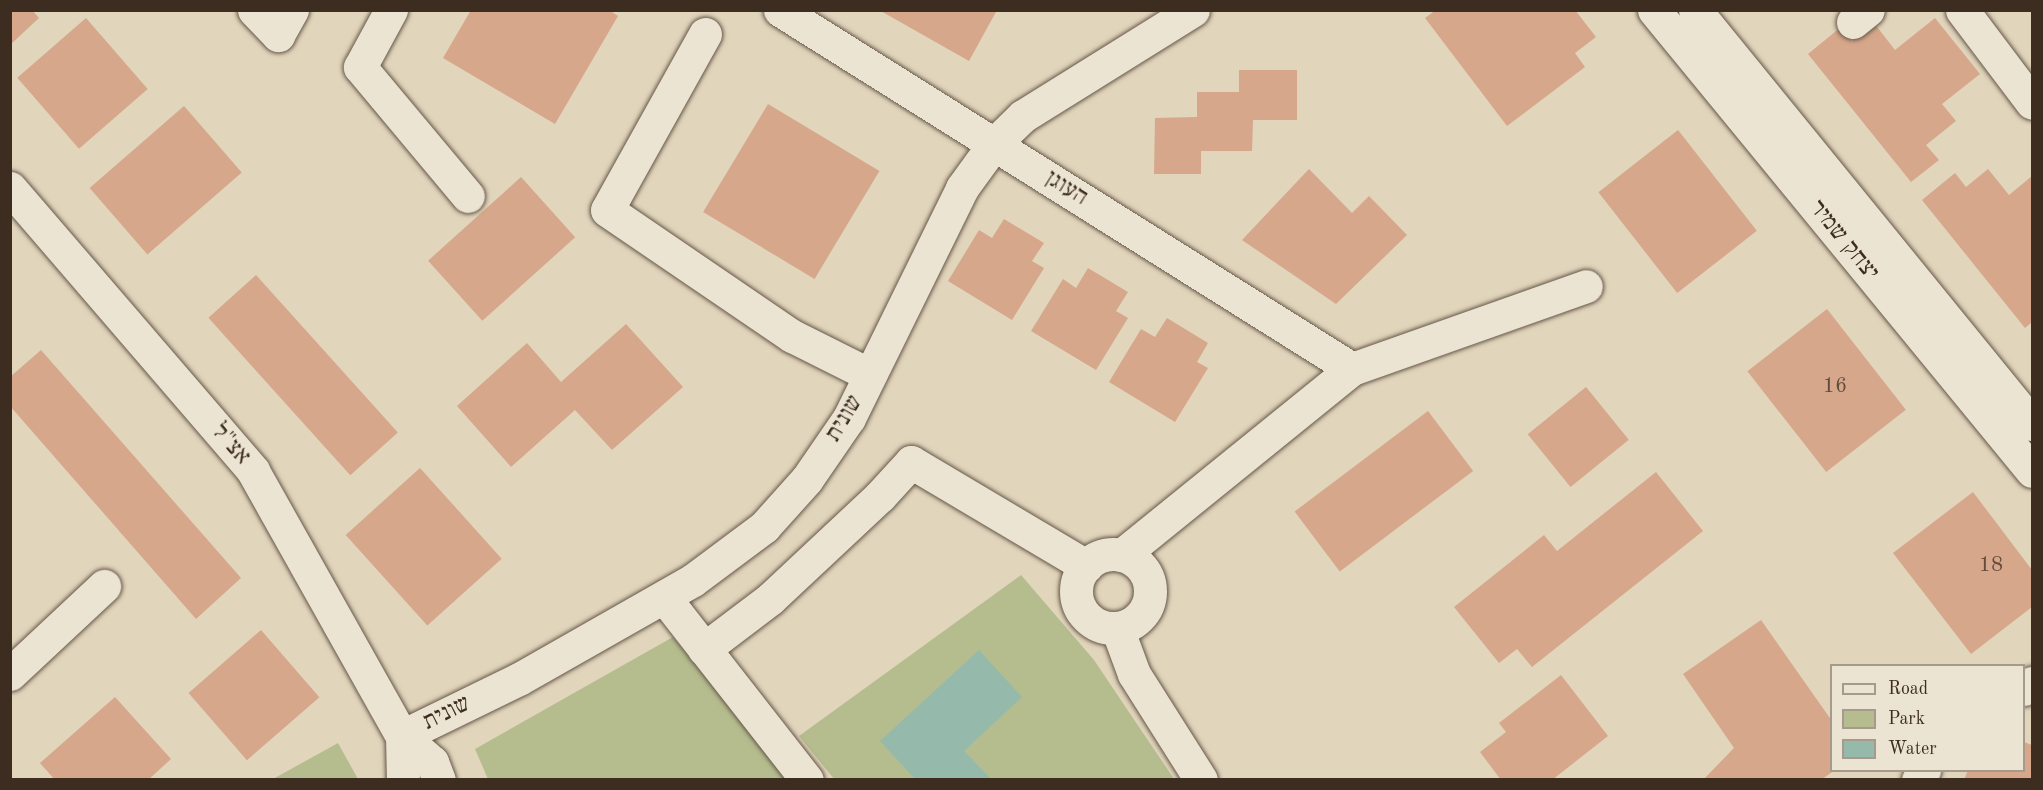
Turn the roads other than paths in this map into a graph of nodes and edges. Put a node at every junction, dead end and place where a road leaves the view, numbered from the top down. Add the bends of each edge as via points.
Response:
1 (254, 10) edge
2 (292, 10) edge
3 (391, 10) edge
4 (780, 10) edge
5 (1193, 10) edge
6 (1654, 10) edge
7 (1695, 10) edge
8 (1962, 10) edge
9 (705, 34) dead end
10 (2032, 103) edge
11 (994, 144) junction
12 (10, 188) edge
13 (468, 196) dead end
14 (1586, 286) dead end
15 (1352, 369) junction
16 (870, 375) junction
17 (2032, 424) edge
18 (2032, 471) edge
19 (1122, 555) junction
20 (1086, 566) junction
21 (104, 586) dead end
22 (664, 597) junction
23 (1117, 628) junction
24 (704, 649) junction
25 (10, 674) edge
26 (402, 736) junction
27 (403, 780) edge
28 (440, 780) edge
29 (807, 780) edge
30 (1201, 780) edge

1 - 2 street via 278,35
3 - 13 street via 360,67
4 - 11 street, העוגן
5 - 11 street, שונית via 1023,116
6 - 18 street, יצחק שמיר
7 - 17 street, יצחק שמיר
8 - 10 street
9 - 16 street via 607,210 792,336
11 - 15 street, העוגן
11 - 16 street, שונית via 962,188
12 - 26 street, אצ"ל via 252,471
14 - 15 street
15 - 19 street
16 - 22 street, שונית via 849,418 807,478 764,527
19 - 20 street via 1096,557
19 - 23 street via 1143,569 1150,591 1141,615
20 - 23 street via 1077,583 1077,602 1092,622
20 - 24 street via 911,462 795,576
21 - 25 street
22 - 24 street
22 - 26 street, שונית via 519,679
23 - 30 street via 1134,674
24 - 29 street
26 - 27 street, אצ"ל
26 - 28 street, אצ"ל via 432,762

